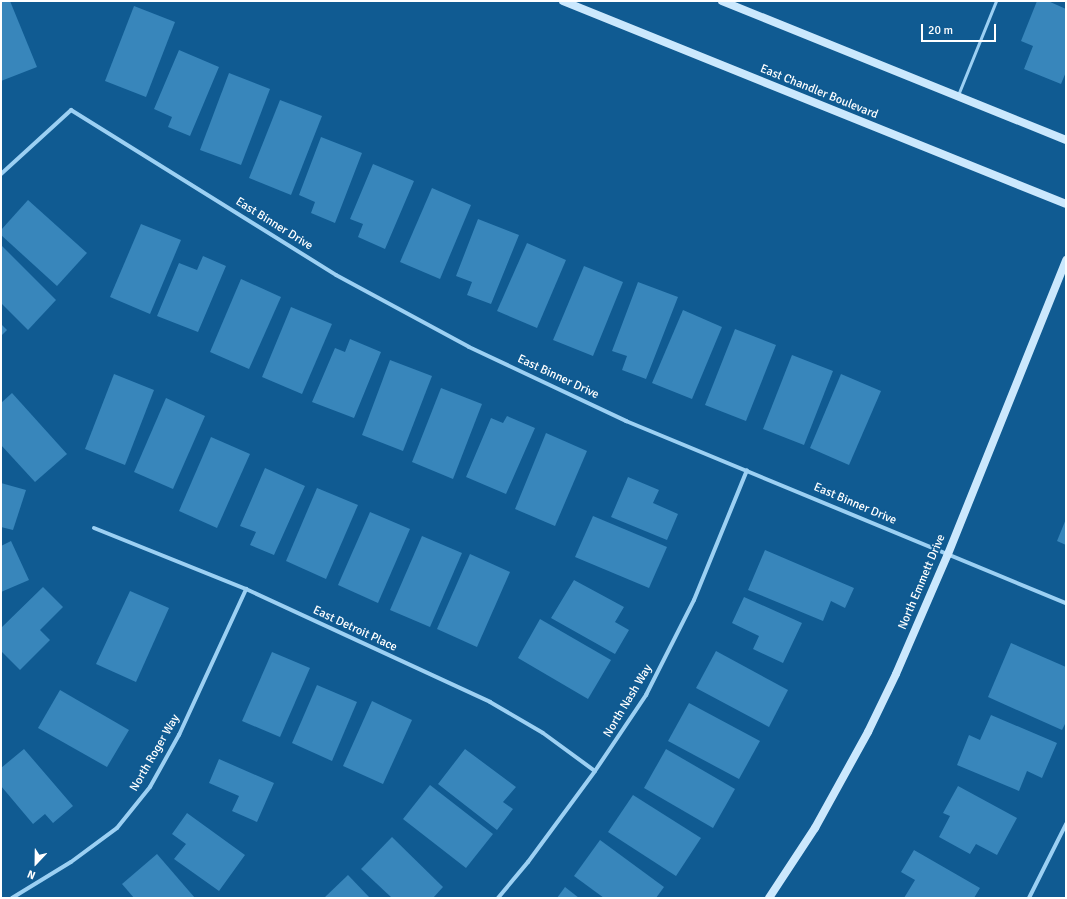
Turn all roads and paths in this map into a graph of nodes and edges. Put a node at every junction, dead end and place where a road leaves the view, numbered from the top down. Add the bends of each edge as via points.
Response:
1 (563, 1) edge
2 (722, 1) edge
3 (996, 1) edge
4 (957, 96) junction
5 (1066, 140) edge
6 (1, 174) edge
7 (1066, 204) edge
8 (1066, 260) edge
9 (747, 470) junction
10 (94, 528) dead end
11 (948, 554) junction
12 (246, 589) junction
13 (1066, 603) edge
14 (595, 771) junction
15 (1066, 824) edge
16 (12, 898) edge
17 (498, 898) edge
18 (769, 898) edge
19 (1029, 898) edge

1 - 7 main road, East Chandler Boulevard
2 - 4 main road
3 - 4 lane
4 - 5 main road
6 - 9 street, East Binner Drive via 71,110 336,275 462,343 626,421
8 - 11 main road, North Emmett Drive
9 - 11 street, East Binner Drive
9 - 14 street, North Nash Way via 687,614 646,695
10 - 12 street, East Detroit Place
11 - 13 street, East Binner Drive
11 - 18 main road, North Emmett Drive via 868,732 815,828
12 - 14 street, East Detroit Place via 490,702 543,733
12 - 16 street, North Roger Way via 179,735 150,787 117,828 71,862
14 - 17 street, North Nash Way
15 - 19 street

